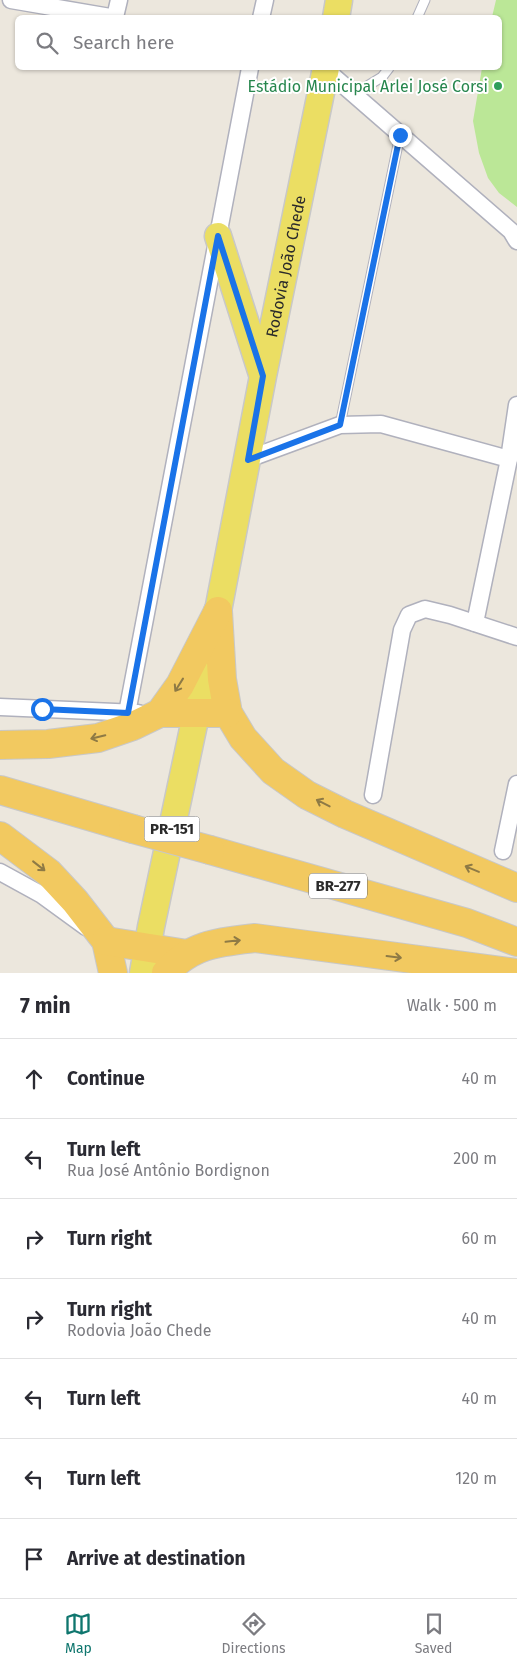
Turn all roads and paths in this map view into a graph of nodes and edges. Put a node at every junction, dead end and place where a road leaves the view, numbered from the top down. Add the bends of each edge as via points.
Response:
1 (10, 0) edge
2 (119, 0) edge
3 (265, 0) edge
4 (340, 0) edge
5 (424, 0) edge
6 (98, 15) edge
7 (116, 15) edge
8 (262, 15) edge
9 (337, 15) edge
10 (418, 15) edge
11 (250, 70) edge
12 (323, 70) edge
13 (325, 70) edge
14 (387, 70) edge
15 (354, 94) junction
16 (400, 135) junction
17 (218, 236) junction
18 (517, 241) edge
19 (263, 376) junction
20 (517, 405) edge
21 (340, 425) junction
22 (509, 459) junction
23 (248, 460) junction
24 (218, 611) junction
25 (475, 622) junction
26 (517, 637) edge
27 (0, 707) edge
28 (198, 712) junction
29 (128, 713) junction
30 (160, 713) junction
31 (228, 713) junction
32 (0, 745) edge
33 (517, 784) edge
34 (0, 790) edge
35 (374, 795) dead end
36 (0, 836) edge
37 (503, 851) dead end
38 (0, 872) edge
39 (517, 888) edge
40 (467, 923) junction
41 (517, 933) edge
42 (106, 941) junction
43 (517, 942) edge
44 (187, 954) junction
45 (145, 960) edge
46 (113, 973) edge
47 (166, 973) edge
48 (513, 973) edge

1 - 6 street
2 - 7 street
3 - 8 street
4 - 9 main road
5 - 10 lane
11 - 17 street
12 - 19 main road, Rodovia João Chede / PR-151
13 - 15 street
14 - 15 lane via 382,77
15 - 16 street
16 - 18 street via 511,231
16 - 21 lane
17 - 19 main road
17 - 29 street
19 - 23 main road, Rodovia João Chede / PR-151
20 - 22 street
21 - 22 street via 381,424
21 - 23 street
22 - 25 street
23 - 24 main road, Rodovia João Chede / PR-151
24 - 28 main road, PR-151
24 -> 30 highway via 180,685
24 - 31 highway via 222,679
25 - 26 street
25 - 35 street via 425,609 409,615 402,630
27 - 29 street
28 - 30 highway
28 - 31 highway
28 - 45 main road, PR-151
29 - 30 street
30 -> 32 highway via 98,738
39 -> 31 highway via 307,795 273,770 243,738
33 - 37 street
34 - 40 highway, BR-277, bridge
36 -> 42 highway via 49,873
38 - 42 street via 42,895
40 - 41 highway, BR-277
40 - 43 highway, BR-277
42 - 45 highway
42 - 46 highway
44 - 45 highway
44 - 47 highway
44 -> 48 highway via 216,942 255,938

